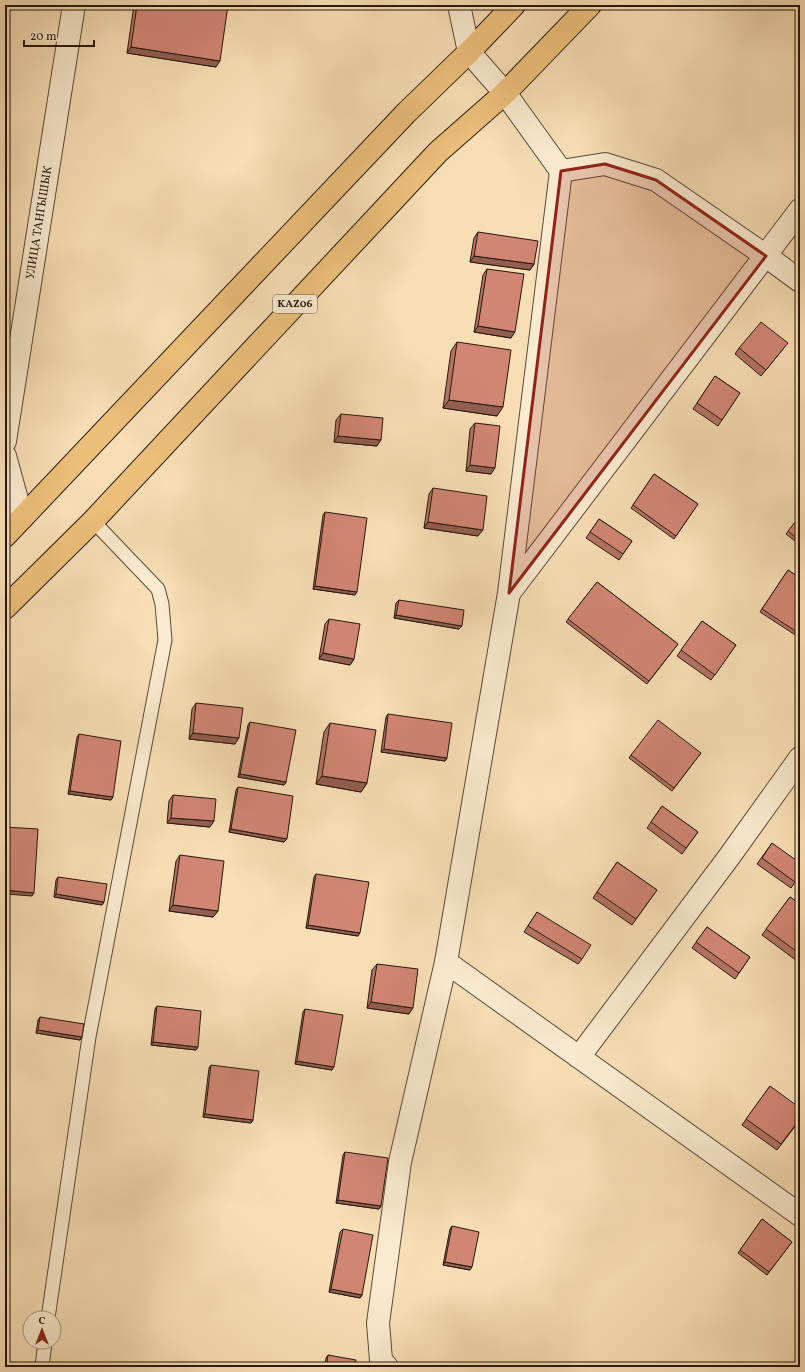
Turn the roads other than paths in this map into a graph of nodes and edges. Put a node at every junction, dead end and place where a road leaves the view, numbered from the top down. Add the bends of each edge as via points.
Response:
1 (74, 5) edge
2 (459, 5) edge
3 (514, 5) edge
4 (590, 5) edge
5 (469, 52) junction
6 (505, 93) junction
7 (561, 171) junction
8 (800, 210) edge
9 (766, 256) junction
10 (800, 281) edge
11 (5, 441) edge
12 (5, 456) edge
13 (22, 518) junction
14 (93, 521) junction
15 (5, 536) edge
16 (509, 593) junction
17 (5, 608) edge
18 (800, 758) edge
19 (446, 962) junction
20 (579, 1057) junction
21 (800, 1215) edge
22 (49, 1310) edge
23 (44, 1350) edge
24 (383, 1365) edge
25 (42, 1367) edge

1 - 11 street, УЛИЦА ТАНГЫШЫК
2 - 5 street
3 - 5 highway
4 - 6 highway, KАZ06
5 - 6 street
5 - 13 highway via 406,113
6 - 7 street
6 - 14 highway, KАZ06 via 438,152
7 - 9 street via 605,164 656,180
7 - 16 street
8 - 9 street
9 - 10 street
9 - 16 street
12 - 13 street
13 - 15 highway
14 - 17 highway, KАZ06
14 - 22 lane via 158,589 165,640 89,1036
16 - 19 street
18 - 20 street
19 - 20 street
19 - 24 street via 400,1162 378,1323
20 - 21 street
23 - 25 lane

